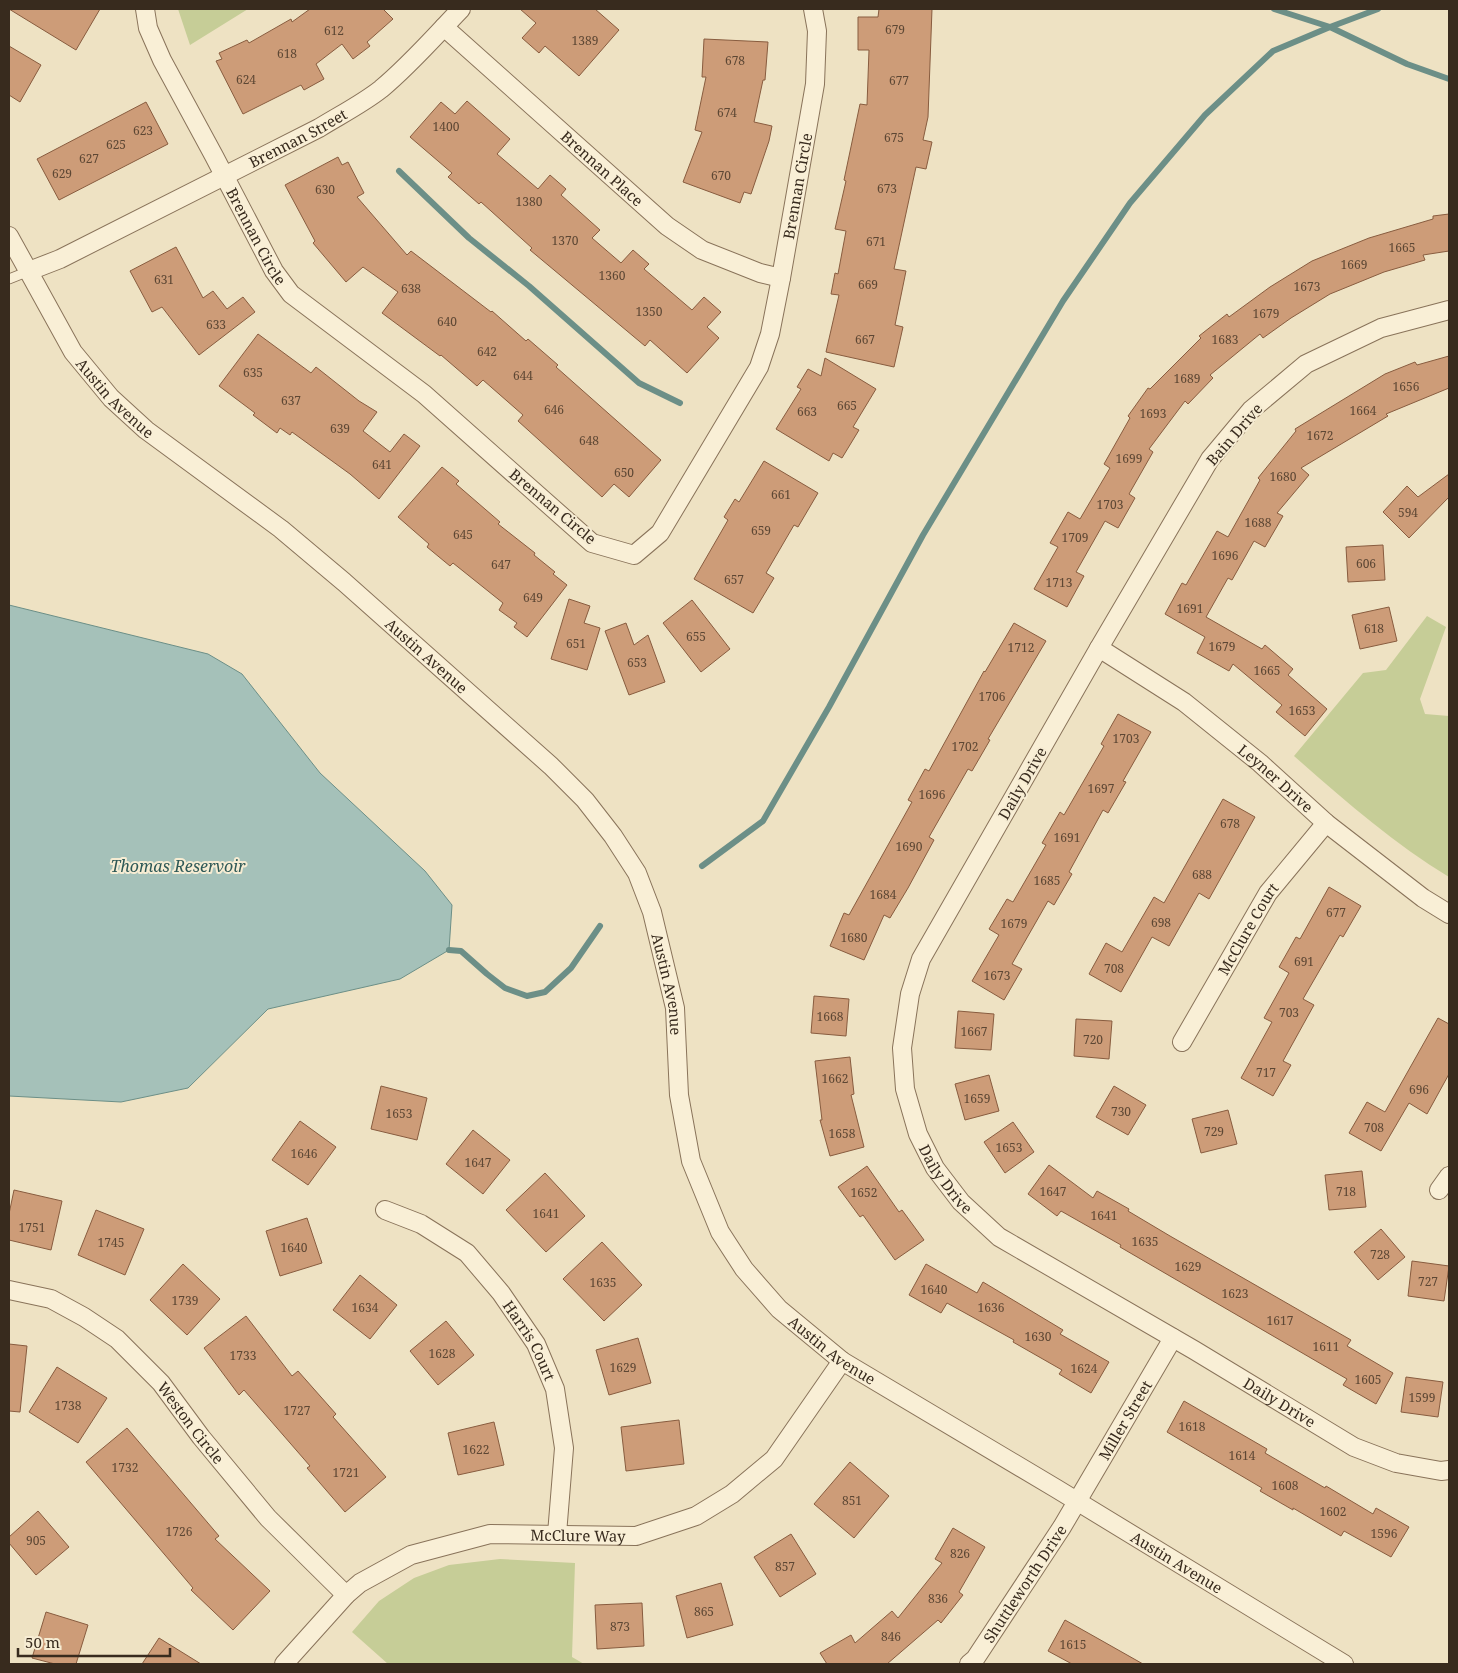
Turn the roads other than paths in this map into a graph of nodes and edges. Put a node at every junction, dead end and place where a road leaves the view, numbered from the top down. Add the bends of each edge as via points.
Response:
1 (145, 9) edge
2 (461, 9) edge
3 (813, 9) edge
4 (444, 26) junction
5 (224, 175) junction
6 (9, 236) edge
7 (29, 271) junction
8 (781, 278) junction
9 (9, 279) edge
10 (1449, 310) edge
11 (1099, 648) junction
12 (1326, 824) junction
13 (1449, 914) edge
14 (1182, 1042) dead end
15 (385, 1210) dead end
16 (9, 1290) edge
17 (1173, 1338) junction
18 (842, 1361) junction
19 (1449, 1470) edge
20 (1077, 1501) junction
21 (557, 1534) junction
22 (346, 1595) junction
23 (975, 1662) edge
24 (284, 1664) edge
25 (1344, 1664) edge

1 - 5 street, Brennan Circle via 148,28 162,60
2 - 4 street, Brennan Street
3 - 8 street, Brennan Circle via 817,31 816,84
4 - 5 street, Brennan Street via 404,68 368,98 319,128
4 - 8 street, Brennan Place via 667,226 702,250
5 - 7 street, Brennan Street via 60,259
5 - 8 street, Brennan Circle via 274,271 291,294 424,394 592,543 634,555 660,534 760,367
6 - 7 street, Austin Avenue
7 - 9 lane
7 - 18 street, Austin Avenue via 73,352 111,398 146,430 281,528 344,582 551,766 585,800 613,836 637,873 652,912 675,1008 679,1095 691,1161 720,1232 744,1269 779,1309
10 - 11 street, Bain Drive via 1381,328 1306,364 1251,410 1210,459
11 - 12 street, Leyner Drive via 1184,702 1260,763
11 - 17 street, Daily Drive via 921,959 910,994 902,1048 905,1089 918,1134 935,1168 961,1202 999,1237
12 - 13 street, Leyner Drive
12 - 14 street, McClure Court via 1268,894
15 - 21 street, Harris Court via 421,1224 467,1253 501,1293 536,1344 555,1389 564,1448
16 - 22 street, Weston Circle via 51,1299 84,1316 117,1339 161,1383 268,1518
17 - 19 street, Daily Drive via 1354,1447 1396,1463
17 - 20 street, Miller Street
18 - 20 street, Austin Avenue
18 - 21 street, McClure Way via 774,1459 732,1494 696,1516 636,1536
20 - 23 street, Shuttleworth Drive
20 - 25 street, Austin Avenue
21 - 22 street, McClure Way via 490,1534 411,1555 360,1583
22 - 24 street, McClure Way

